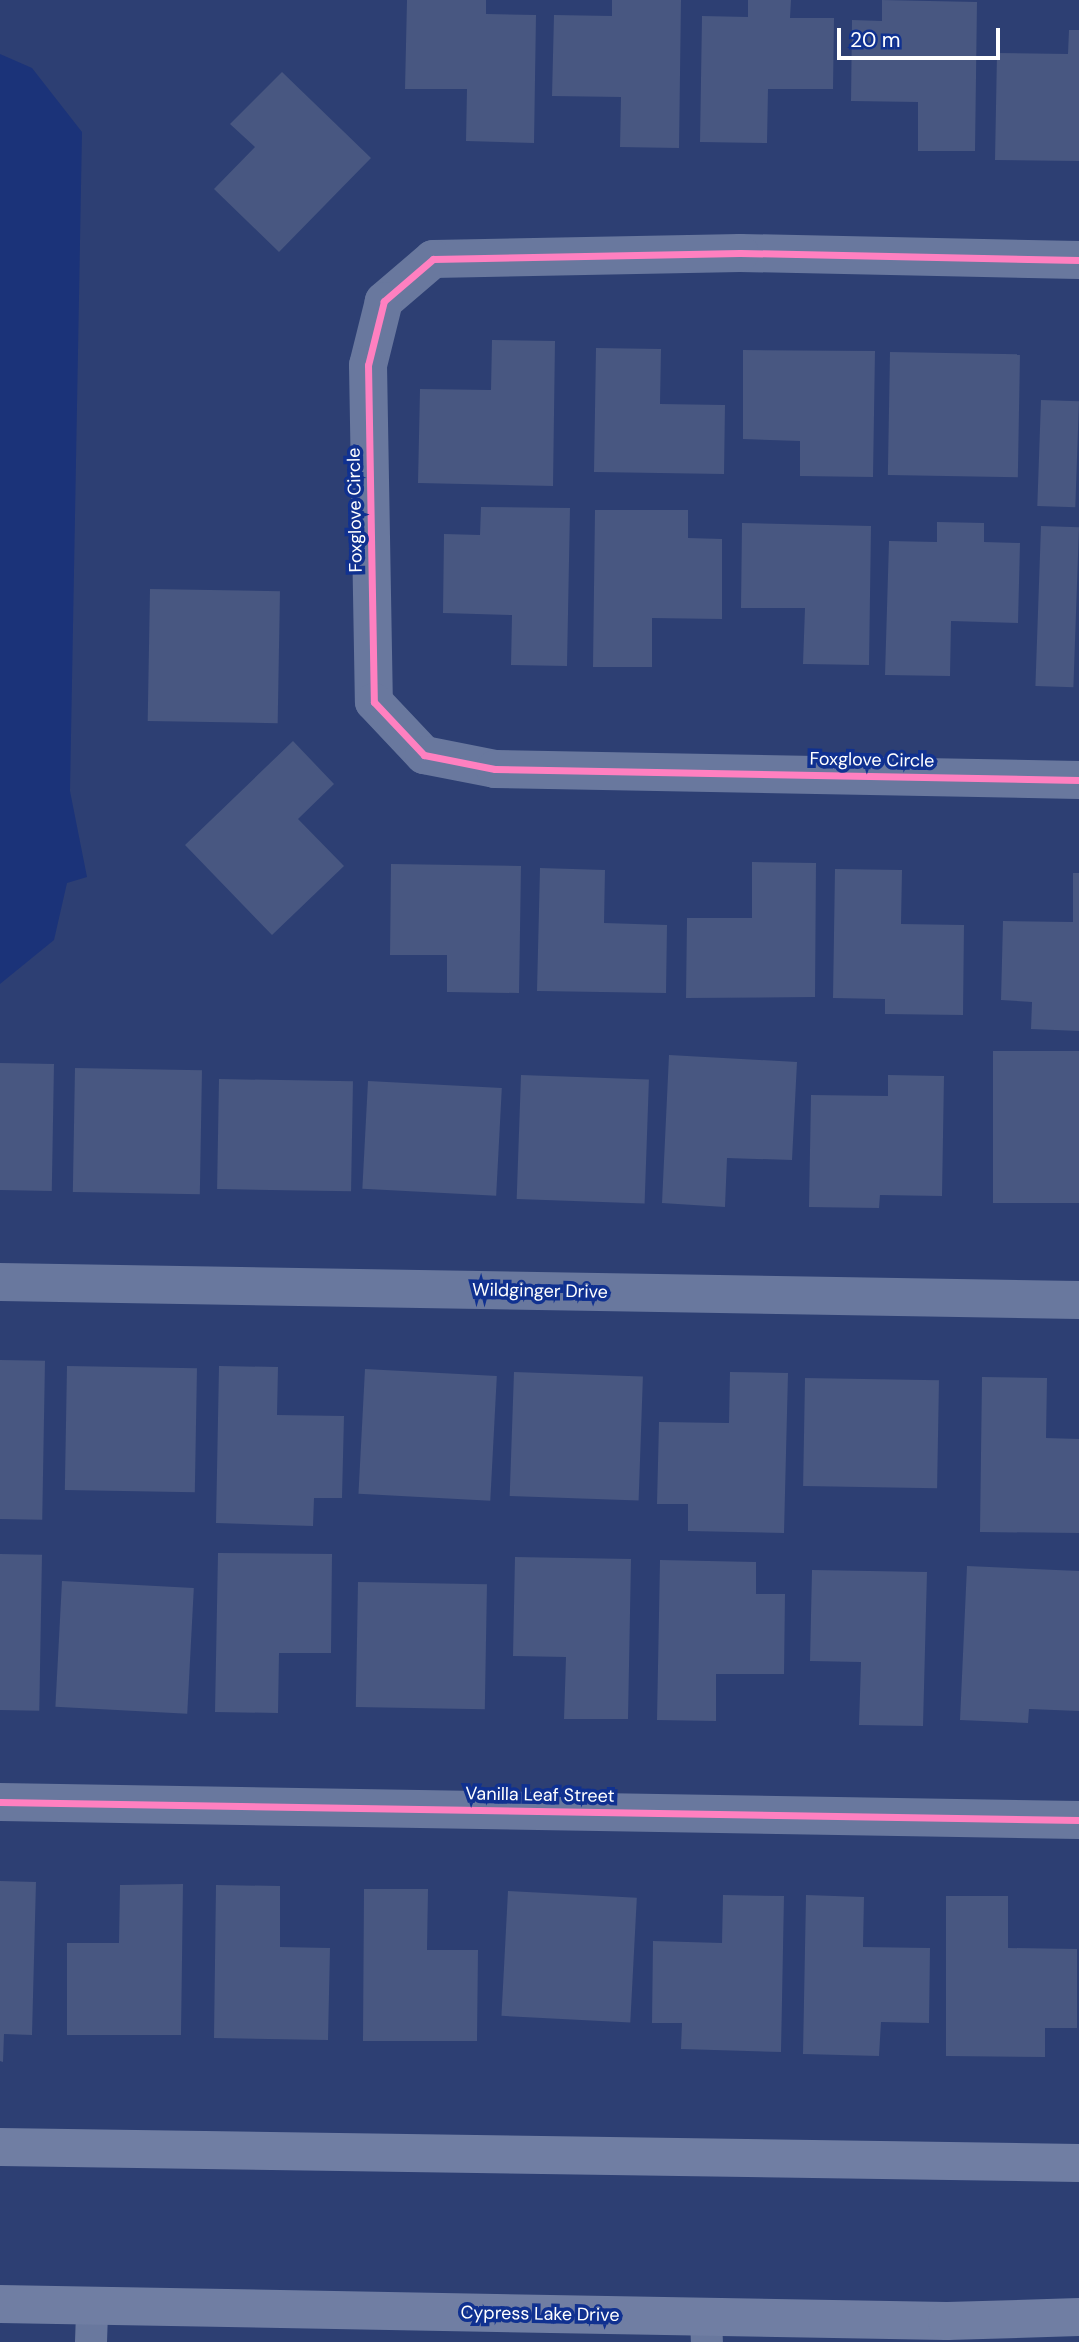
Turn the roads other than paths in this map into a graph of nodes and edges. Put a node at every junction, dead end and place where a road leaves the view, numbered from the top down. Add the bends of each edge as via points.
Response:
1 (1079, 260) edge
2 (1079, 780) edge
3 (0, 1282) edge
4 (1079, 1300) edge
5 (0, 1802) edge
6 (1079, 1820) edge
7 (0, 2147) edge
8 (1079, 2163) edge
9 (0, 2304) edge
10 (1079, 2317) edge
11 (91, 2324) edge
12 (706, 2329) edge

1 - 2 street, Foxglove Circle via 740,253 433,259 384,301 368,365 374,702 424,755 495,769
3 - 4 street, Wildginger Drive
5 - 6 street, Vanilla Leaf Street
7 - 8 main road
9 - 11 main road, Cypress Lake Drive
10 - 12 main road, Cypress Lake Drive
11 - 12 main road, Cypress Lake Drive

